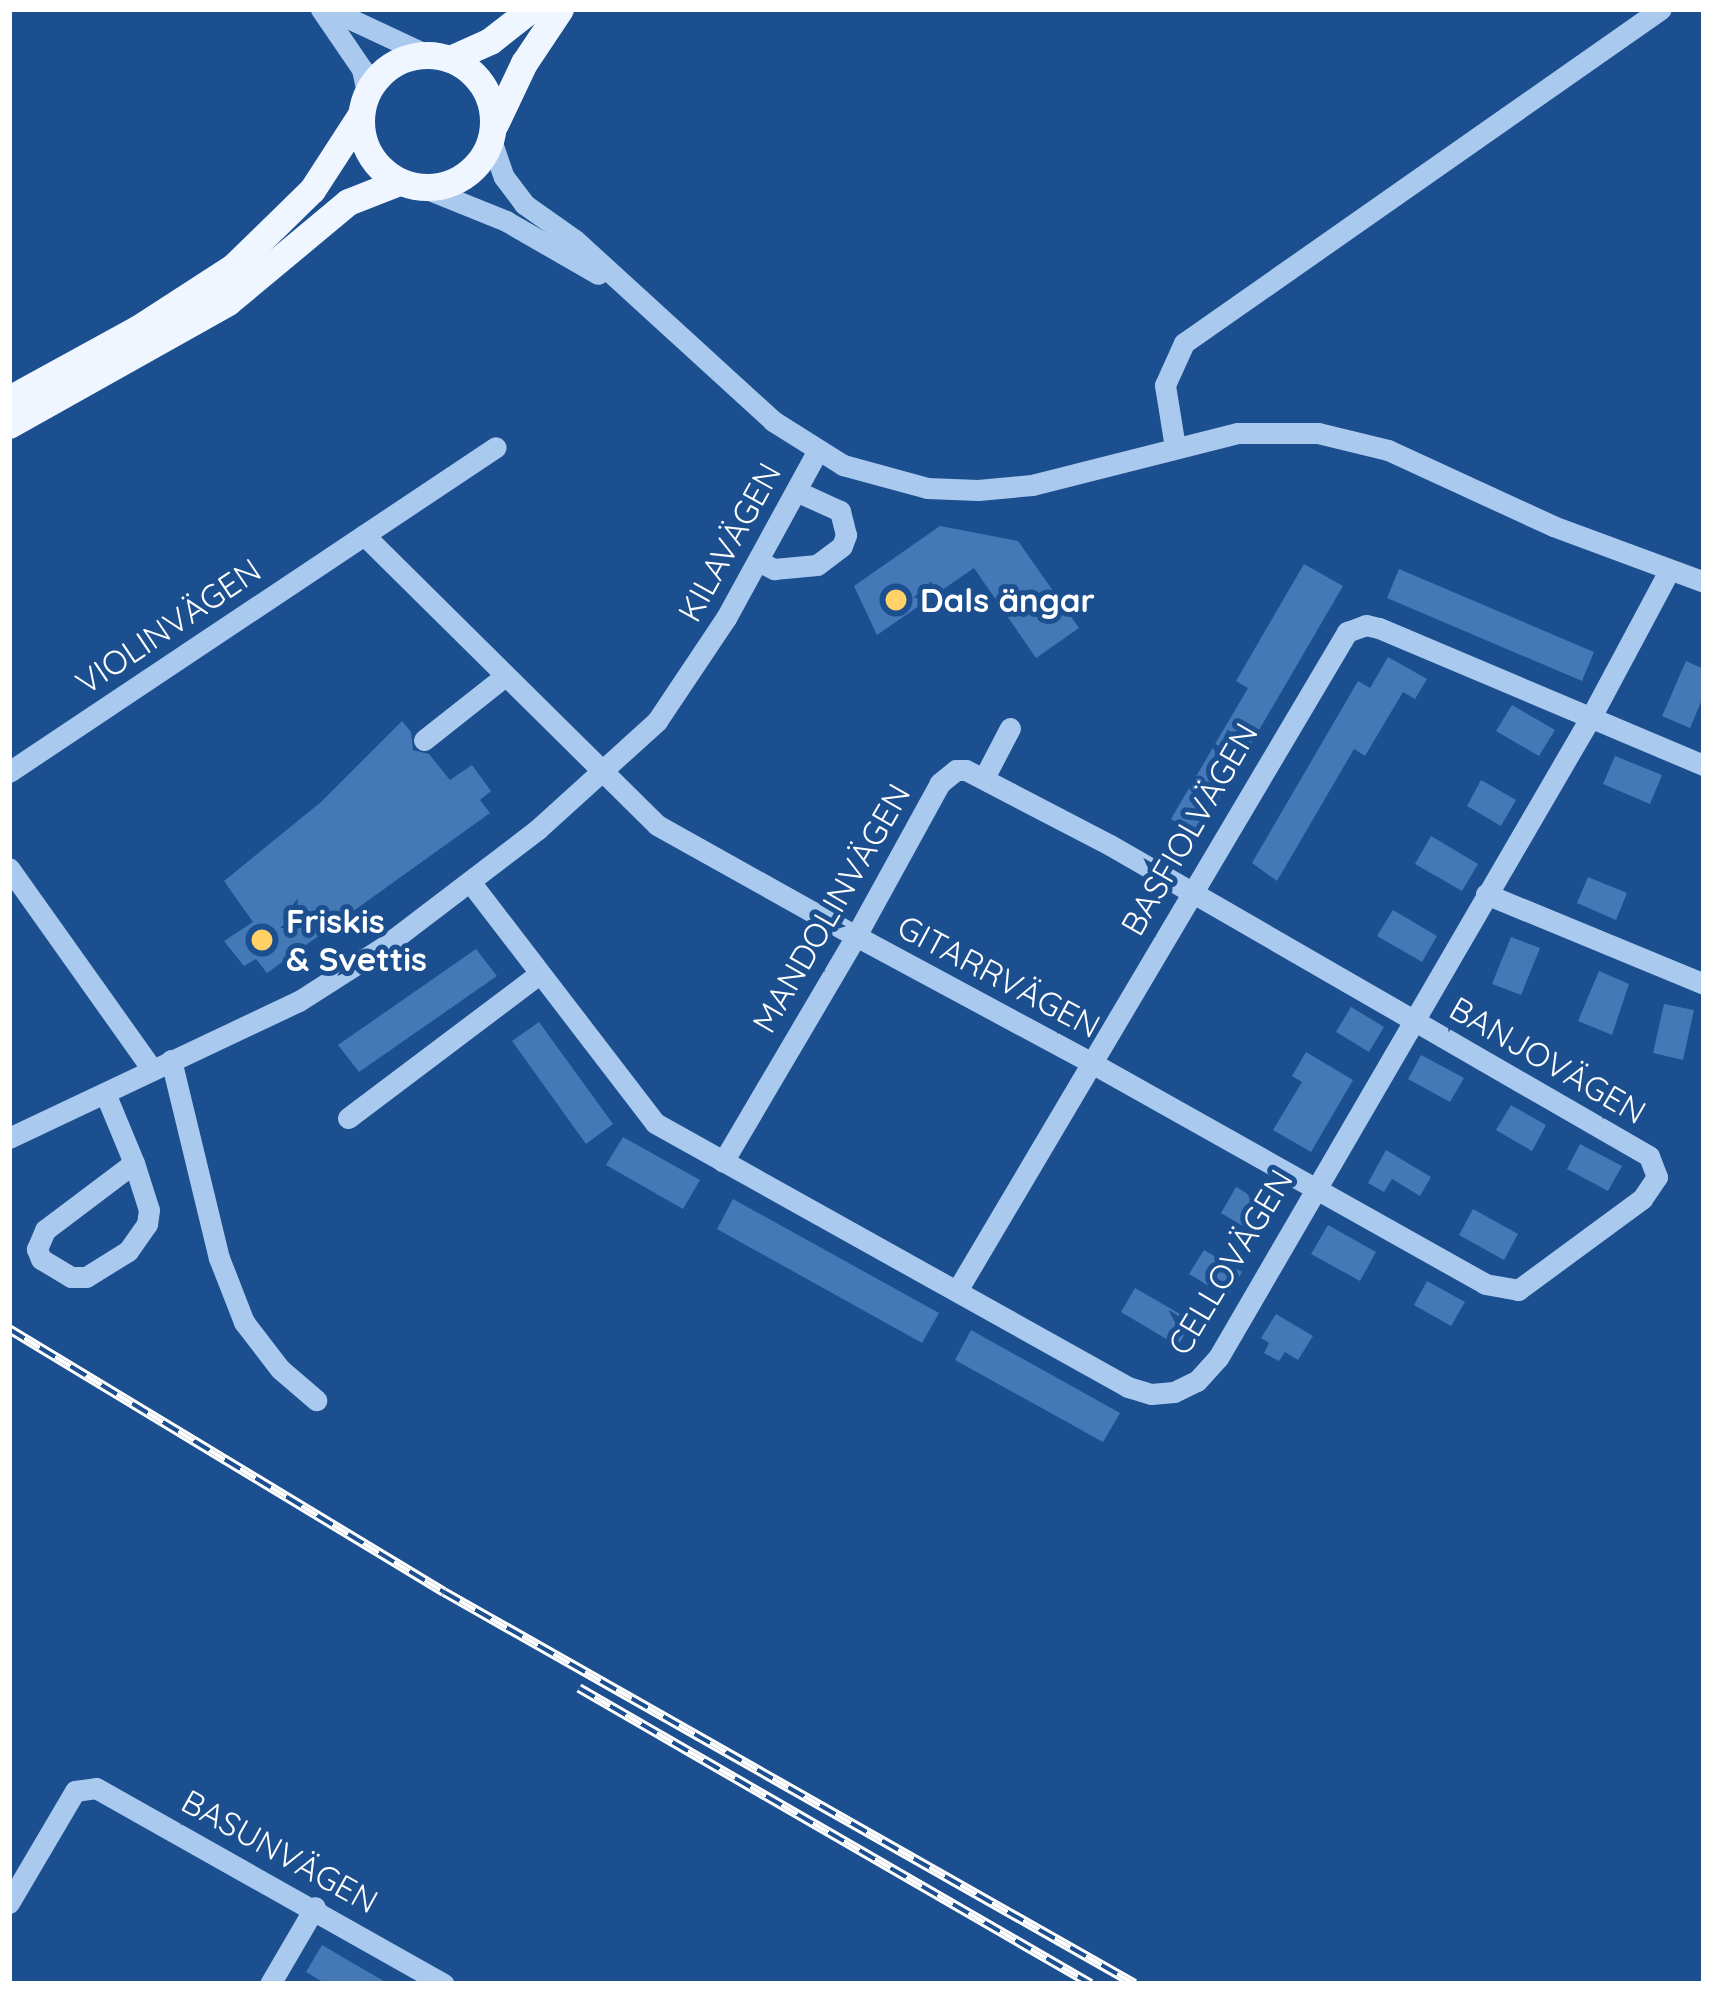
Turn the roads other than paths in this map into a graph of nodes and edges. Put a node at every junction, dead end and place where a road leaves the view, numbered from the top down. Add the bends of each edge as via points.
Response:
1 (325, 9) edge
2 (531, 9) edge
3 (560, 9) edge
4 (1661, 9) edge
5 (439, 57) junction
6 (364, 104) junction
7 (492, 134) junction
8 (411, 185) junction
9 (622, 289) junction
10 (9, 399) edge
11 (9, 424) edge
12 (496, 446) dead end
13 (1175, 447) junction
14 (817, 452) junction
15 (796, 491) junction
16 (364, 535) junction
17 (758, 561) junction
18 (1670, 571) junction
19 (1704, 582) edge
20 (505, 676) junction
21 (1592, 715) junction
22 (1010, 728) dead end
23 (424, 740) dead end
24 (1704, 766) edge
25 (9, 772) edge
26 (601, 772) junction
27 (985, 776) junction
28 (9, 868) edge
29 (471, 883) junction
30 (1190, 891) junction
31 (1486, 894) junction
32 (856, 936) junction
33 (539, 974) junction
34 (1704, 984) edge
35 (1413, 1020) junction
36 (1090, 1062) junction
37 (162, 1065) junction
38 (105, 1093) junction
39 (348, 1118) dead end
40 (9, 1138) edge
41 (723, 1162) junction
42 (134, 1163) junction
43 (1314, 1188) junction
44 (958, 1289) junction
45 (316, 1400) dead end
46 (9, 1903) edge
47 (315, 1907) junction
48 (270, 1984) edge
49 (444, 1984) edge

1 - 5 street
1 - 6 street via 362,68
2 - 5 main road via 490,41
3 - 7 main road
4 - 13 street via 1184,343 1165,385
5 - 6 main road via 392,65
5 - 7 main road via 474,74 486,90
6 - 8 main road via 370,155
6 - 10 main road via 312,190 233,267
7 - 8 main road via 465,176
7 - 9 street via 504,177 524,204
8 - 9 street via 518,226
8 - 11 main road via 349,202 228,302
9 - 14 street
12 - 16 street, VIOLINVÄGEN
13 - 14 street, KILAVÄGEN via 978,490 886,480
13 - 18 street, KILAVÄGEN via 1238,433 1342,437
14 - 15 street, KILAVÄGEN
15 - 17 street, KILAVÄGEN
15 - 17 street via 840,511 842,546 817,566 774,569
16 - 20 street
16 - 25 street, VIOLINVÄGEN
17 - 26 street, KILAVÄGEN via 657,722
18 - 19 street, KILAVÄGEN
18 - 21 street, CELLOVÄGEN
20 - 23 street
20 - 26 street
21 - 24 street
21 - 30 street, BASFIOLVÄGEN via 1379,628 1356,627 1337,642
21 - 31 street, CELLOVÄGEN
22 - 27 street
26 - 29 street, KILAVÄGEN
26 - 32 street, GITARRVÄGEN via 657,825
27 - 30 street
27 - 32 street, MANDOLINVÄGEN via 956,770 940,783
28 - 37 street
29 - 33 street, CELLOVÄGEN
29 - 37 street, KILAVÄGEN via 298,1001
30 - 35 street
30 - 36 street, BASFIOLVÄGEN
31 - 34 street
31 - 35 street, CELLOVÄGEN
32 - 36 street, GITARRVÄGEN
32 - 41 street, MANDOLINVÄGEN
33 - 39 street
33 - 41 street, CELLOVÄGEN via 655,1123
35 - 43 street, CELLOVÄGEN
35 - 43 street, BANJOVÄGEN via 1649,1156 1657,1177 1652,1189 1518,1290 1502,1290
36 - 43 street, GITARRVÄGEN
36 - 44 street, BASFIOLVÄGEN
37 - 38 street, KILAVÄGEN
37 - 45 street via 244,1322
38 - 40 street, KILAVÄGEN
38 - 42 street
41 - 44 street, CELLOVÄGEN
42 - 42 street via 45,1229 41,1259 86,1277 141,1238 149,1210
43 - 44 street, CELLOVÄGEN via 1218,1358 1174,1392 1128,1387
46 - 47 street, BASUNVÄGEN via 79,1787 104,1790
47 - 48 street
47 - 49 street, BASUNVÄGEN

